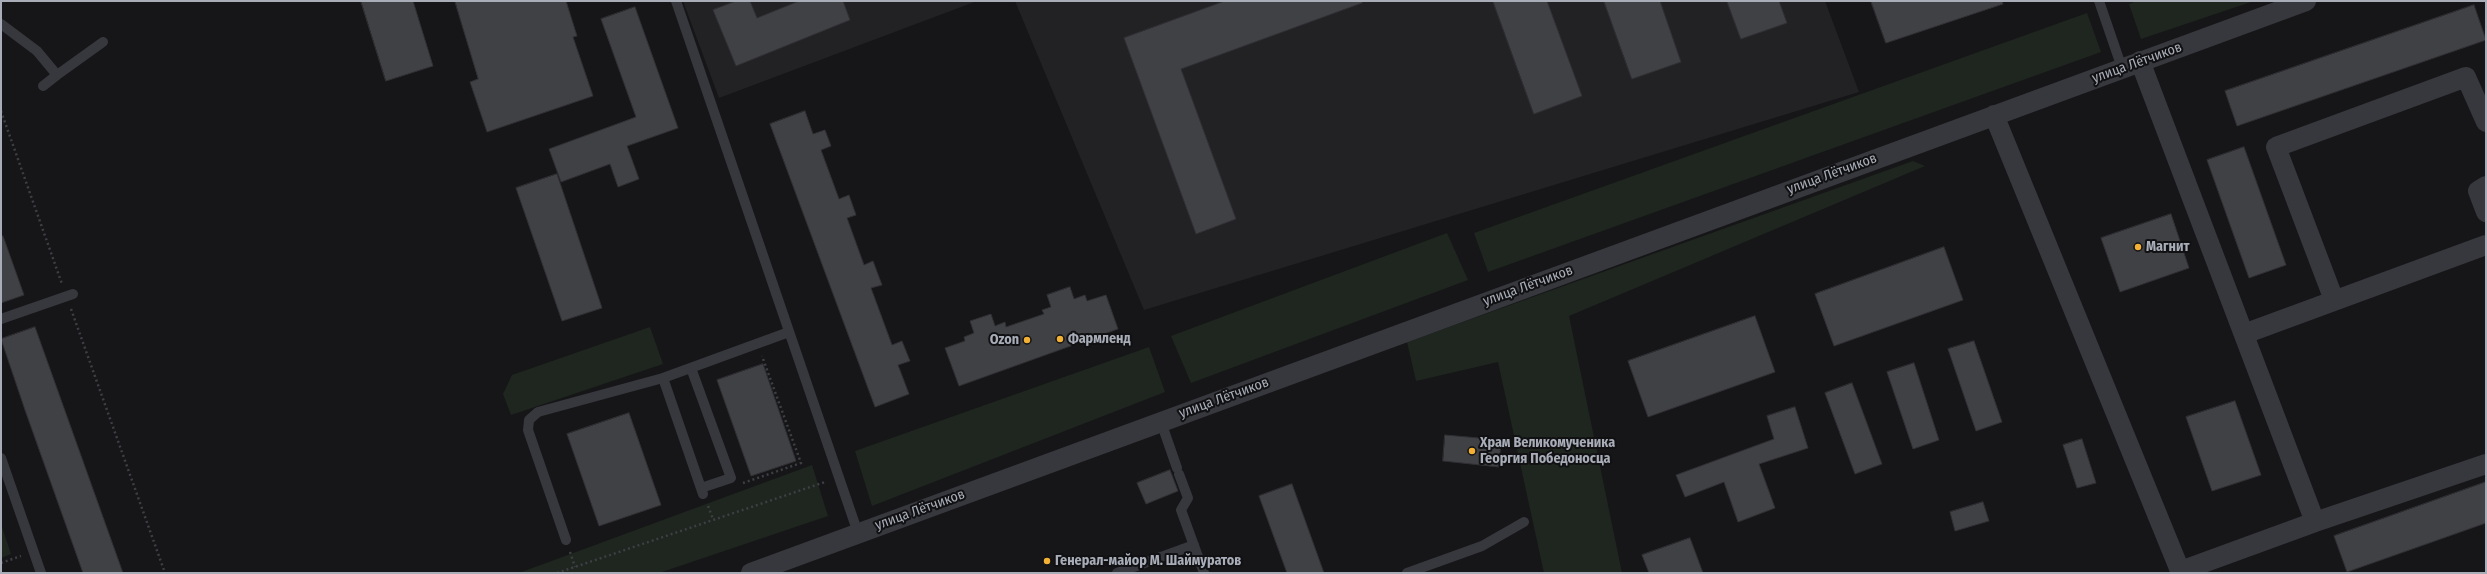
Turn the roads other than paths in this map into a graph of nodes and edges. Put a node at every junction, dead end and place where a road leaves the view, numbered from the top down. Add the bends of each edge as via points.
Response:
1 (676, 1) edge
2 (2099, 1) edge
3 (2306, 1) edge
4 (1, 24) edge
5 (103, 42) dead end
6 (2131, 65) junction
7 (57, 75) junction
8 (43, 86) dead end
9 (1994, 115) junction
10 (2486, 122) edge
11 (2486, 186) edge
12 (2486, 212) edge
13 (2486, 245) edge
14 (70, 295) road end
15 (2334, 300) junction
16 (1, 319) edge
17 (790, 332) junction
18 (2244, 334) junction
19 (691, 368) junction
20 (663, 378) junction
21 (1161, 422) junction
22 (1, 458) edge
23 (2486, 464) edge
24 (1524, 522) dead end
25 (2315, 522) junction
26 (858, 533) junction
27 (566, 540) dead end
28 (1194, 545) junction
29 (2181, 572) edge
30 (41, 573) edge
31 (751, 573) edge
32 (1117, 573) edge
33 (1204, 573) edge
34 (1408, 573) edge

1 - 17 lane
2 - 6 lane
3 - 6 street, улица Лётчиков
4 - 7 lane via 37,51
5 - 7 lane
6 - 9 street, улица Лётчиков
6 - 18 street
7 - 8 lane
9 - 21 street, улица Лётчиков
9 - 29 street
10 - 15 street via 2466,77 2276,147
11 - 12 street via 2478,191
13 - 15 street
14 - 16 lane
15 - 18 street
17 - 19 lane
17 - 26 lane
18 - 25 street
19 - 20 lane
19 - 20 lane via 730,478 702,491
20 - 27 lane via 538,412 529,420 528,430
21 - 26 street, улица Лётчиков
21 - 28 lane via 1188,498 1181,510
22 - 30 lane
23 - 25 street
24 - 34 lane via 1482,546
25 - 29 street
26 - 31 street, улица Лётчиков
28 - 32 lane
28 - 33 lane

